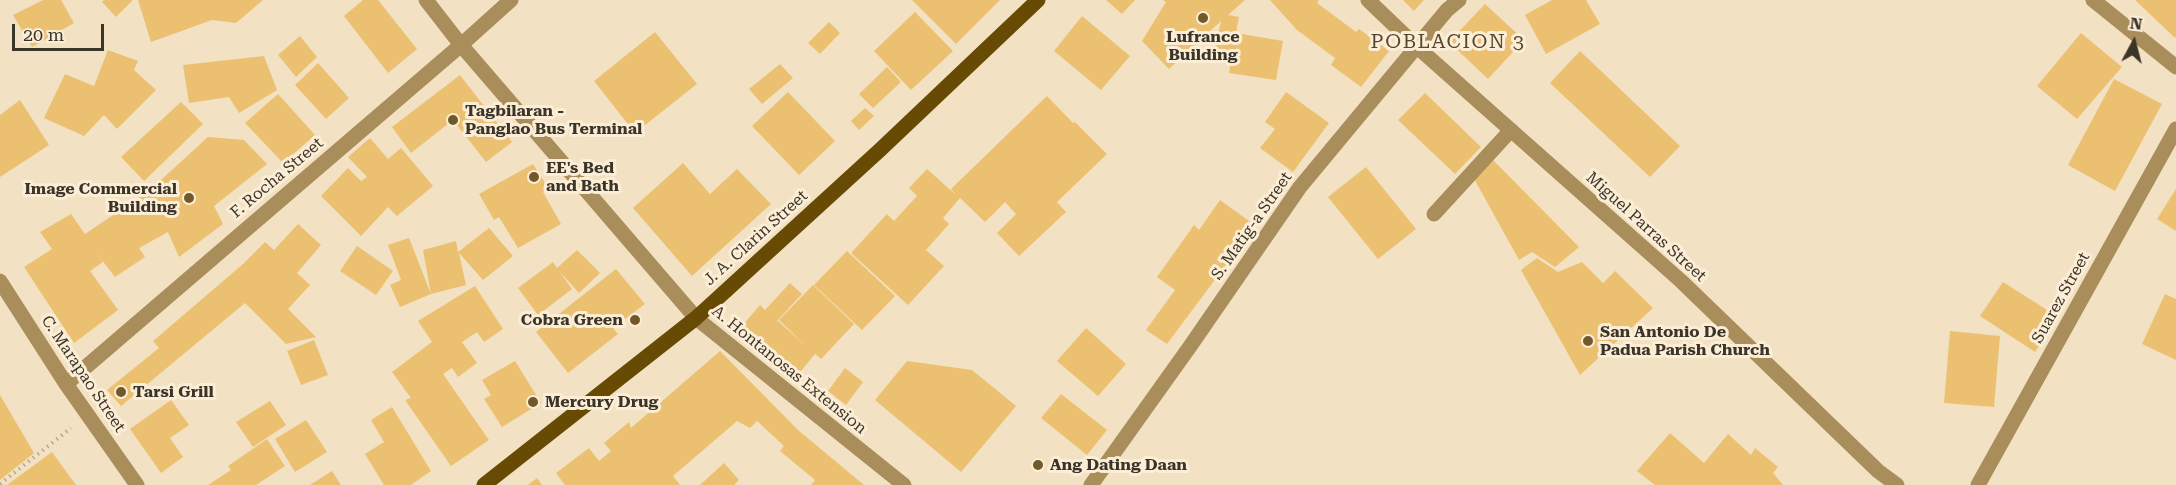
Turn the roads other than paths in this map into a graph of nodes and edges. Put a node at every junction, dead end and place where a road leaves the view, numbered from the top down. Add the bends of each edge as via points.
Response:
1 (426, 0) edge
2 (511, 0) edge
3 (1038, 0) edge
4 (1368, 0) edge
5 (1459, 0) edge
6 (2093, 0) edge
7 (461, 45) junction
8 (1416, 46) junction
9 (2176, 67) edge
10 (2176, 129) edge
11 (1511, 130) junction
12 (1434, 214) dead end
13 (0, 282) edge
14 (696, 318) junction
15 (66, 384) junction
16 (137, 485) edge
17 (484, 485) edge
18 (904, 485) edge
19 (1091, 485) edge
20 (1897, 485) edge
21 (1977, 485) edge

1 - 7 street, A. Hontanosas Extension
2 - 7 street, F. Rocha Street
3 - 14 main road, J. A. Clarin Street
4 - 8 street, Miguel Parras Street
5 - 8 street, S. Matig-a Street
6 - 9 street
7 - 14 street, A. Hontanosas Extension
7 - 15 street, F. Rocha Street
8 - 11 street, Miguel Parras Street
8 - 19 street, S. Matig-a Street via 1300,187
10 - 21 street, Suarez Street
11 - 12 street
11 - 20 street, Miguel Parras Street via 1681,281
13 - 15 street, C. Marapao Street
14 - 17 main road, J. A. Clarin Street
14 - 18 street, A. Hontanosas Extension
15 - 16 street, C. Marapao Street

